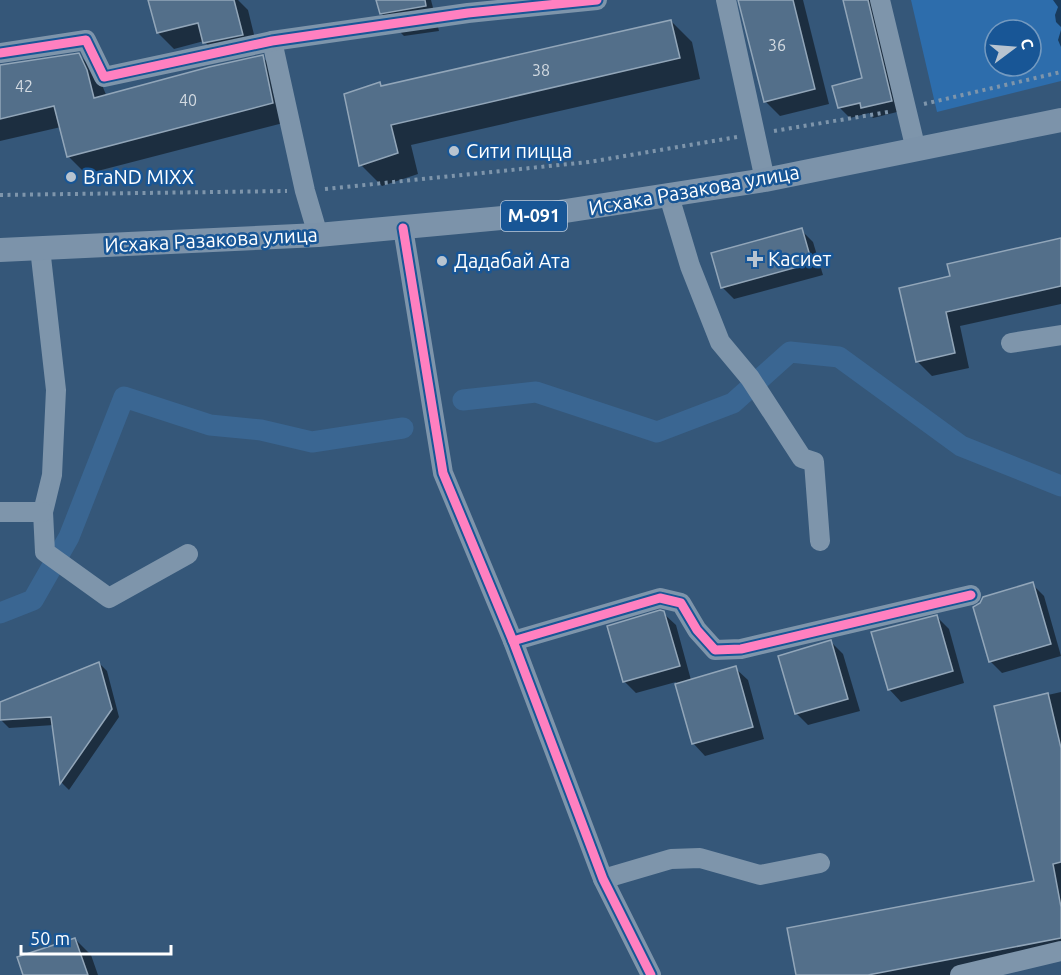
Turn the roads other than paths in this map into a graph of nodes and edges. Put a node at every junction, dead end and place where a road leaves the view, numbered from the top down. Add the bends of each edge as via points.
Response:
1 (726, 0) edge
2 (880, 0) edge
3 (589, 1) edge
4 (466, 7) edge
5 (272, 41) junction
6 (0, 53) edge
7 (1061, 120) edge
8 (916, 150) junction
9 (765, 180) junction
10 (669, 196) junction
11 (403, 228) junction
12 (318, 235) junction
13 (40, 248) junction
14 (0, 250) edge
15 (1061, 335) edge
16 (1011, 343) dead end
17 (0, 512) edge
18 (43, 512) junction
19 (820, 541) dead end
20 (188, 554) dead end
21 (971, 595) dead end
22 (513, 641) junction
23 (820, 863) dead end
24 (603, 879) junction
25 (1061, 951) edge
26 (651, 975) edge
27 (960, 975) edge

1 - 9 street
2 - 8 street
3 - 4 street
4 - 5 street
5 - 6 street via 104,77 86,40
5 - 12 street
7 - 8 main road, Исхака Разакова улица / М-091
8 - 9 main road, Исхака Разакова улица / М-091
9 - 10 main road, Исхака Разакова улица / М-091
10 - 11 main road, Исхака Разакова улица / М-091 via 546,214
10 - 19 street via 690,266 720,342 802,458 814,462
11 - 12 main road, Исхака Разакова улица / М-091
11 - 22 street via 442,473
12 - 13 main road, Исхака Разакова улица / М-091
13 - 14 main road, Исхака Разакова улица / М-091
13 - 18 street via 56,390 52,475
15 - 16 street
17 - 18 street
18 - 20 street via 45,552 109,598
21 - 22 street via 741,649 715,650 681,603 660,598
22 - 24 street
23 - 24 street via 760,875 700,858 671,859
24 - 26 street
25 - 27 street

